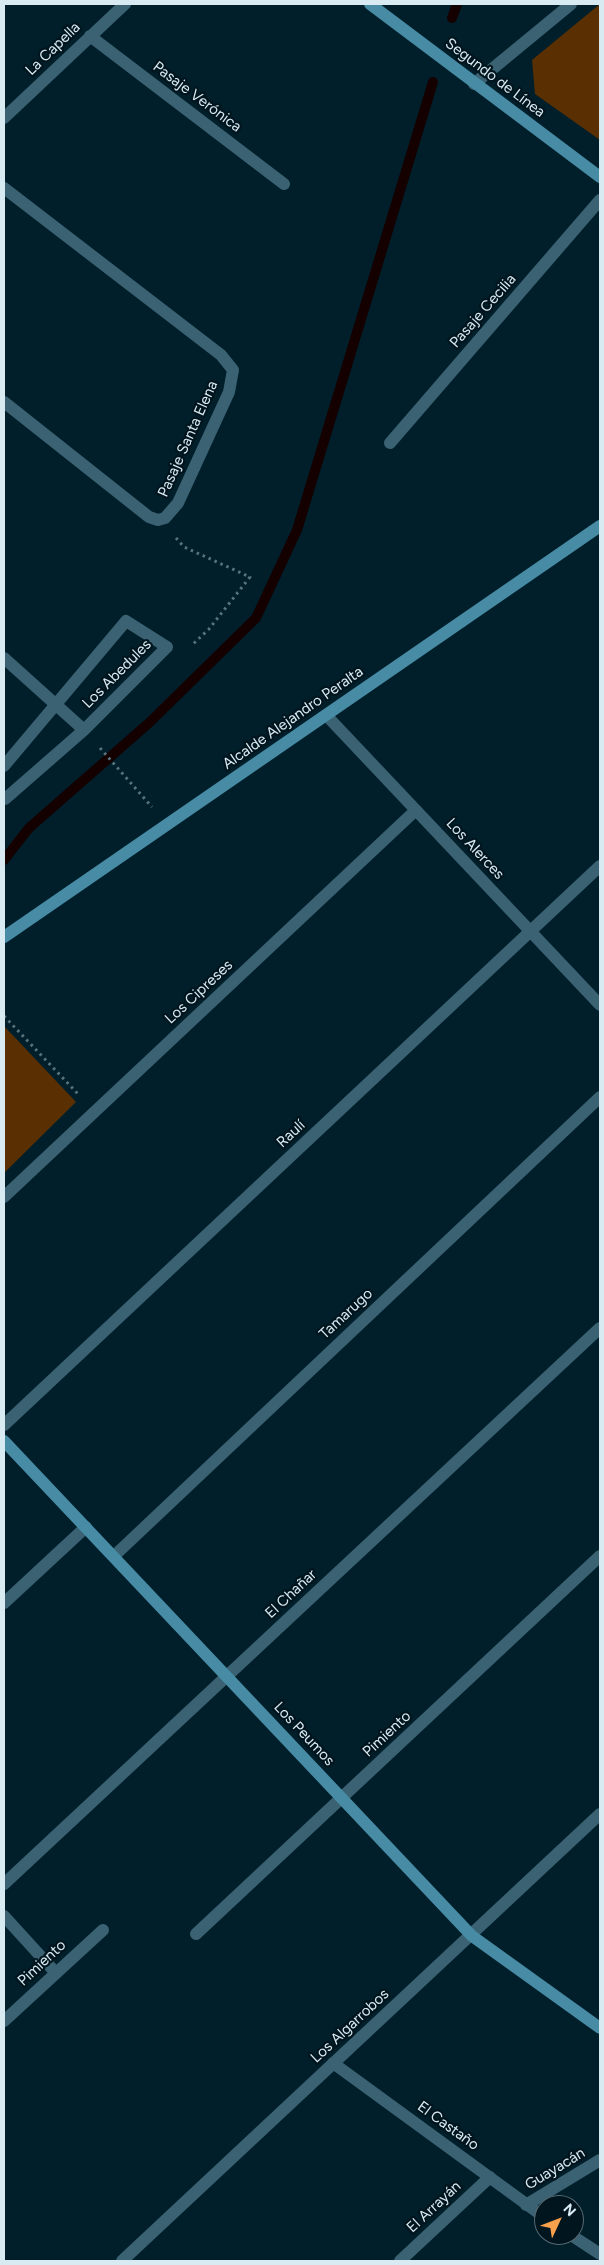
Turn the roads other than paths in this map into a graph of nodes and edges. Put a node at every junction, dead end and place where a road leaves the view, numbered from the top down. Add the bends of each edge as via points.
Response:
1 (125, 4) edge
2 (370, 4) edge
3 (570, 4) edge
4 (90, 36) junction
5 (474, 84) junction
6 (4, 118) edge
7 (600, 177) edge
8 (284, 184) dead end
9 (4, 188) edge
10 (600, 200) edge
11 (4, 402) edge
12 (390, 443) dead end
13 (600, 526) edge
14 (4, 658) edge
15 (57, 705) junction
16 (326, 715) junction
17 (84, 730) junction
18 (4, 766) edge
19 (4, 798) edge
20 (416, 810) junction
21 (600, 866) edge
22 (530, 931) junction
23 (4, 937) edge
24 (600, 1005) edge
25 (600, 1097) edge
26 (4, 1197) edge
27 (600, 1328) edge
28 (4, 1425) edge
29 (4, 1441) edge
30 (86, 1527) junction
31 (114, 1556) junction
32 (600, 1556) edge
33 (4, 1603) edge
34 (228, 1676) junction
35 (342, 1799) junction
36 (600, 1814) edge
37 (4, 1884) edge
38 (4, 1916) edge
39 (103, 1930) dead end
40 (196, 1934) dead end
41 (472, 1936) junction
42 (55, 1972) junction
43 (4, 2021) edge
44 (600, 2028) edge
45 (333, 2063) junction
46 (600, 2160) edge
47 (490, 2177) junction
48 (526, 2205) junction
49 (534, 2210) edge
50 (584, 2244) edge
51 (600, 2254) edge
52 (129, 2259) edge
53 (400, 2261) edge

1 - 4 street, La Capella
2 - 5 main road, Segundo de Línea
3 - 5 street
4 - 6 street, La Capella
4 - 8 street, Pasaje Verónica
5 - 7 main road, Segundo de Línea
9 - 11 street, Pasaje Santa Elena via 221,355 233,370 229,392 178,504 165,518 158,520 149,517
10 - 12 street, Pasaje Cecilia
13 - 16 main road, Alcalde Alejandro Peralta
14 - 15 street, Los Abedules
15 - 17 street, Los Abedules
15 - 17 street, Los Abedules via 126,621 167,647
15 - 18 street, Los Abedules
16 - 20 street, Los Alerces
16 - 23 main road, Alcalde Alejandro Peralta
17 - 19 street, Los Abedules
20 - 22 street, Los Alerces
20 - 26 street, Los Cipreses
21 - 22 street, Raulí
22 - 24 street, Los Alerces
22 - 28 street, Raulí
25 - 31 street, Tamarugo
27 - 34 street, El Chañar
29 - 30 main road, Los Peumos
30 - 31 main road, Los Peumos
30 - 33 street
31 - 34 main road, Los Peumos
32 - 35 street, Pimiento
34 - 35 main road, Los Peumos
34 - 37 street, El Chañar
35 - 40 street, Pimiento
35 - 41 main road, Los Peumos
36 - 41 street, Los Algarrobos
38 - 42 street
39 - 42 street, Pimiento
41 - 44 main road, Los Peumos
41 - 45 street, Los Algarrobos
42 - 43 street, Pimiento
45 - 47 street, El Castaño
45 - 52 street, Los Algarrobos
46 - 48 street, Guayacán
47 - 48 street, El Castaño
47 - 53 street, El Arrayán
48 - 49 street, El Castaño
50 - 51 street

